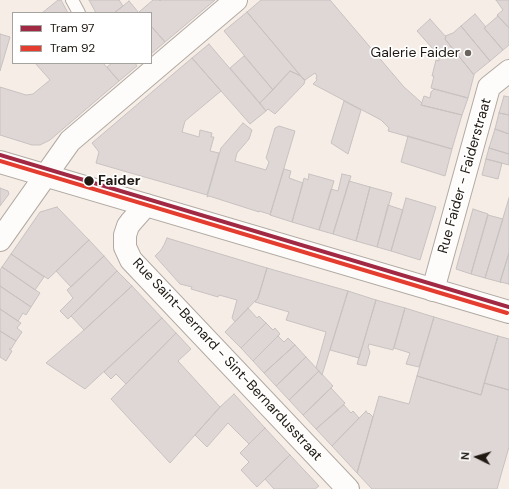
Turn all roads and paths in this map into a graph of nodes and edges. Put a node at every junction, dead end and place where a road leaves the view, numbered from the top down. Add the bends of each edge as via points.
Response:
1 (72, 0) edge
2 (236, 0) edge
3 (78, 12) edge
4 (509, 71) edge
5 (0, 162) edge
6 (46, 175) junction
7 (146, 205) junction
8 (0, 240) edge
9 (433, 290) junction
10 (509, 312) edge
11 (348, 489) edge

1 - 3 lane
2 - 6 street via 129,82 70,141
4 - 9 street, Rue Faider - Faiderstraat via 489,87
5 - 6 street
6 - 7 street
6 - 8 street
7 - 9 street
7 - 11 street, Rue Saint-Bernard - Sint-Bernardusstraat via 128,226 125,235 125,248 131,260
9 - 10 street

